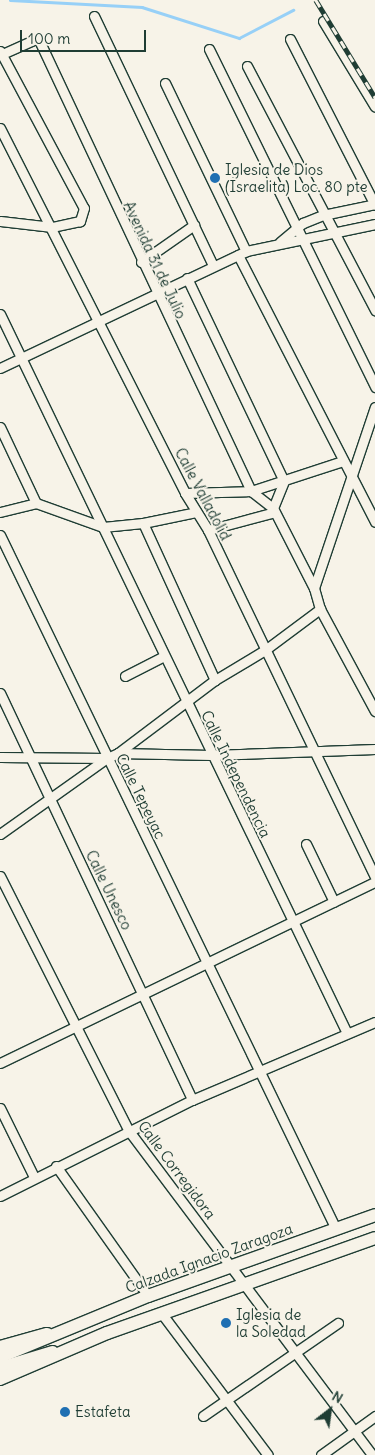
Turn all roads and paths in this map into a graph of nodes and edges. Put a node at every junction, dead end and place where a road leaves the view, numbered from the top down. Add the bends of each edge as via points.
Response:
1 (94, 16) dead end
2 (322, 21) dead end
3 (290, 39) dead end
4 (209, 49) dead end
5 (0, 54) edge
6 (247, 66) dead end
7 (165, 83) dead end
8 (375, 107) edge
9 (0, 128) edge
10 (375, 204) edge
11 (324, 215) junction
12 (0, 221) edge
13 (375, 224) edge
14 (194, 225) junction
15 (52, 227) junction
16 (297, 228) junction
17 (334, 233) junction
18 (301, 241) junction
19 (280, 242) junction
20 (242, 253) junction
21 (141, 262) junction
22 (213, 265) junction
23 (187, 278) junction
24 (155, 293) junction
25 (375, 310) edge
26 (0, 314) edge
27 (99, 321) junction
28 (22, 358) junction
29 (0, 368) edge
30 (375, 387) edge
31 (375, 406) edge
32 (0, 427) edge
33 (343, 460) junction
34 (350, 474) junction
35 (284, 481) junction
36 (250, 491) junction
37 (185, 492) junction
38 (36, 503) junction
39 (274, 510) junction
40 (0, 512) edge
41 (196, 512) junction
42 (375, 522) edge
43 (143, 523) junction
44 (103, 527) junction
45 (208, 530) junction
46 (0, 535) edge
47 (314, 588) junction
48 (320, 609) junction
49 (265, 650) junction
50 (164, 656) junction
51 (124, 676) dead end
52 (216, 680) junction
53 (0, 692) edge
54 (186, 702) junction
55 (375, 711) edge
56 (375, 749) edge
57 (313, 752) junction
58 (118, 753) junction
59 (29, 755) junction
60 (211, 755) junction
61 (0, 756) edge
62 (107, 758) junction
63 (50, 800) junction
64 (0, 834) edge
65 (306, 844) dead end
66 (0, 876) edge
67 (375, 877) edge
68 (375, 882) edge
69 (334, 902) junction
70 (293, 922) junction
71 (206, 963) junction
72 (143, 993) junction
73 (375, 1022) edge
74 (76, 1026) junction
75 (347, 1033) junction
76 (0, 1062) edge
77 (258, 1069) junction
78 (192, 1100) junction
79 (0, 1108) edge
80 (129, 1131) junction
81 (56, 1166) junction
82 (34, 1177) junction
83 (0, 1196) edge
84 (375, 1215) edge
85 (336, 1230) junction
86 (375, 1238) edge
87 (232, 1267) junction
88 (244, 1285) junction
89 (148, 1296) junction
90 (162, 1314) junction
91 (338, 1323) dead end
92 (54, 1333) junction
93 (0, 1347) edge
94 (63, 1350) junction
95 (295, 1354) junction
96 (0, 1357) edge
97 (0, 1368) edge
98 (0, 1379) edge
99 (226, 1400) junction
100 (203, 1416) dead end
101 (375, 1416) edge
102 (354, 1432) junction
103 (268, 1455) edge
104 (321, 1455) edge
105 (372, 1455) edge

1 - 14 street
2 - 8 street
3 - 10 street
4 - 16 street
5 - 15 street via 84,208 80,221
5 - 21 street, Avenida 31 de Julio via 38,38
6 - 11 street
7 - 20 street
9 - 15 street, Calle Valladolid
10 - 11 street
11 - 16 street
11 - 17 street
12 - 15 street
13 - 17 street
14 - 21 street
14 - 22 street
15 - 27 street, Calle Valladolid
16 - 18 street
16 - 19 street
17 - 18 street
17 - 25 street
18 - 19 street
18 - 30 street
19 - 20 street
20 - 22 street
20 - 33 street
21 - 24 street, Avenida 31 de Julio
22 - 23 street
23 - 24 street
23 - 35 street
24 - 27 street
24 - 36 street, Avenida 31 de Julio
26 - 28 street, Calle Independencia
27 - 28 street
27 - 37 street, Calle Valladolid
28 - 29 street
28 - 44 street, Calle Independencia
31 - 34 street
32 - 38 street
33 - 34 street
33 - 35 street
34 - 42 street
34 - 47 street
35 - 36 street
35 - 39 street
36 - 37 street
36 - 39 street
37 - 41 street, Calle Valladolid
38 - 40 street
38 - 44 street
39 - 45 street
39 - 47 street
41 - 43 street
41 - 45 street, Calle Valladolid
43 - 44 street
43 - 52 street
44 - 50 street, Calle Independencia
45 - 49 street, Calle Valladolid
46 - 62 street, Calle Tepeyac
47 - 48 street
48 - 49 street
48 - 55 street
49 - 52 street
49 - 57 street, Calle Valladolid
50 - 51 street
50 - 54 street, Calle Independencia
52 - 54 street
53 - 59 street, Calle Unesco
54 - 58 street
54 - 60 street, Calle Independencia
56 - 57 street
57 - 60 street
57 - 67 street, Calle Valladolid
58 - 60 street
58 - 62 street
59 - 61 street
59 - 62 street
59 - 63 street, Calle Unesco
60 - 70 street, Calle Independencia
62 - 63 street
62 - 71 street, Calle Tepeyac
63 - 64 street
63 - 72 street, Calle Unesco
65 - 69 street
66 - 74 street, Calle Corregidora
68 - 69 street
69 - 70 street
70 - 71 street
70 - 75 street, Calle Independencia
71 - 72 street
71 - 77 street, Calle Tepeyac
72 - 74 street
72 - 78 street, Calle Unesco
73 - 75 street
74 - 76 street
74 - 80 street, Calle Corregidora
75 - 77 street
77 - 78 street
77 - 85 street, Calle Tepeyac
78 - 80 street
79 - 82 street
80 - 81 street
80 - 87 street, Calle Corregidora
81 - 82 street
81 - 89 street
82 - 83 street
84 - 85 main road, Calzada Ignacio Zaragoza
85 - 87 main road, Calzada Ignacio Zaragoza
86 - 88 main road
87 - 88 street, Calle Corregidora
87 - 89 main road, Calzada Ignacio Zaragoza
88 - 90 main road
88 - 95 street, Calle Corregidora
89 - 92 main road, Calzada Ignacio Zaragoza
90 - 94 main road
90 - 99 street
91 - 95 street
92 - 93 main road, Calzada Ignacio Zaragoza via 29,1336
92 - 96 main road, Calzada Ignacio Zaragoza
94 - 97 main road
94 - 98 main road via 41,1363
95 - 99 street
95 - 102 street, Calle Corregidora
99 - 100 street
99 - 103 street
101 - 102 street
102 - 104 street
102 - 105 street, Calle Corregidora

